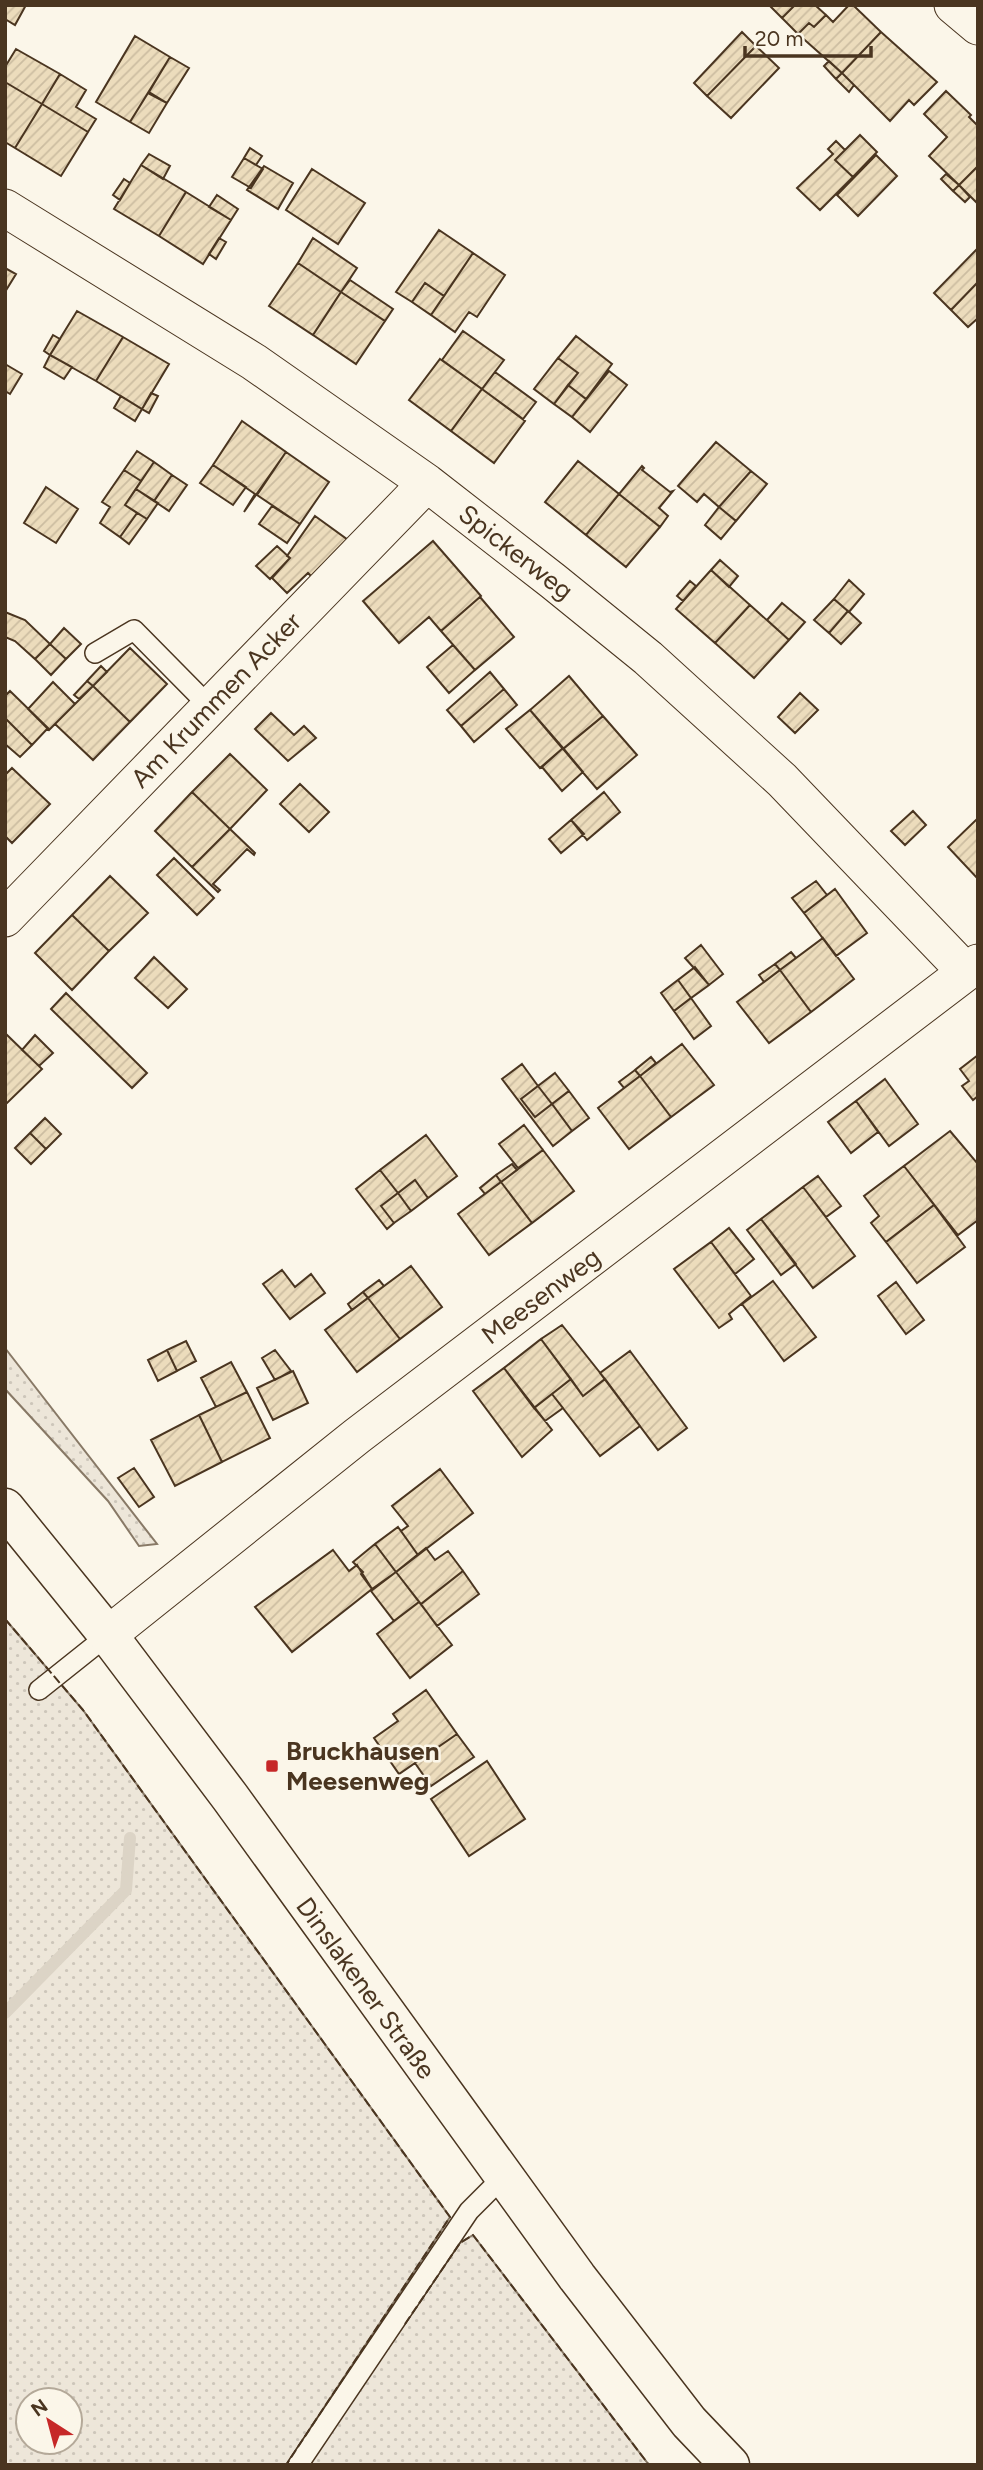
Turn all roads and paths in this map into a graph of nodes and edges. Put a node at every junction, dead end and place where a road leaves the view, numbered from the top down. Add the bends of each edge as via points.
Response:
1 (953, 5) edge
2 (978, 26) edge
3 (5, 208) edge
4 (428, 483) junction
5 (95, 653) dead end
6 (210, 707) junction
7 (5, 918) edge
8 (972, 968) edge
9 (5, 1508) edge
10 (108, 1635) junction
11 (39, 1690) dead end
12 (503, 2177) junction
13 (298, 2465) edge
14 (730, 2465) edge

1 - 2 street
3 - 4 street, Spickerweg via 254,362
4 - 6 street, Am Krummen Acker
4 - 8 street, Spickerweg via 648,658 782,780
5 - 6 lane via 134,630
6 - 7 street, Am Krummen Acker
8 - 10 street, Meesenweg via 357,1436
9 - 10 main road, Dinslakener Straße
10 - 11 lane
10 - 12 main road, Dinslakener Straße
12 - 13 lane via 470,2211
12 - 14 main road, Dinslakener Straße via 689,2421

